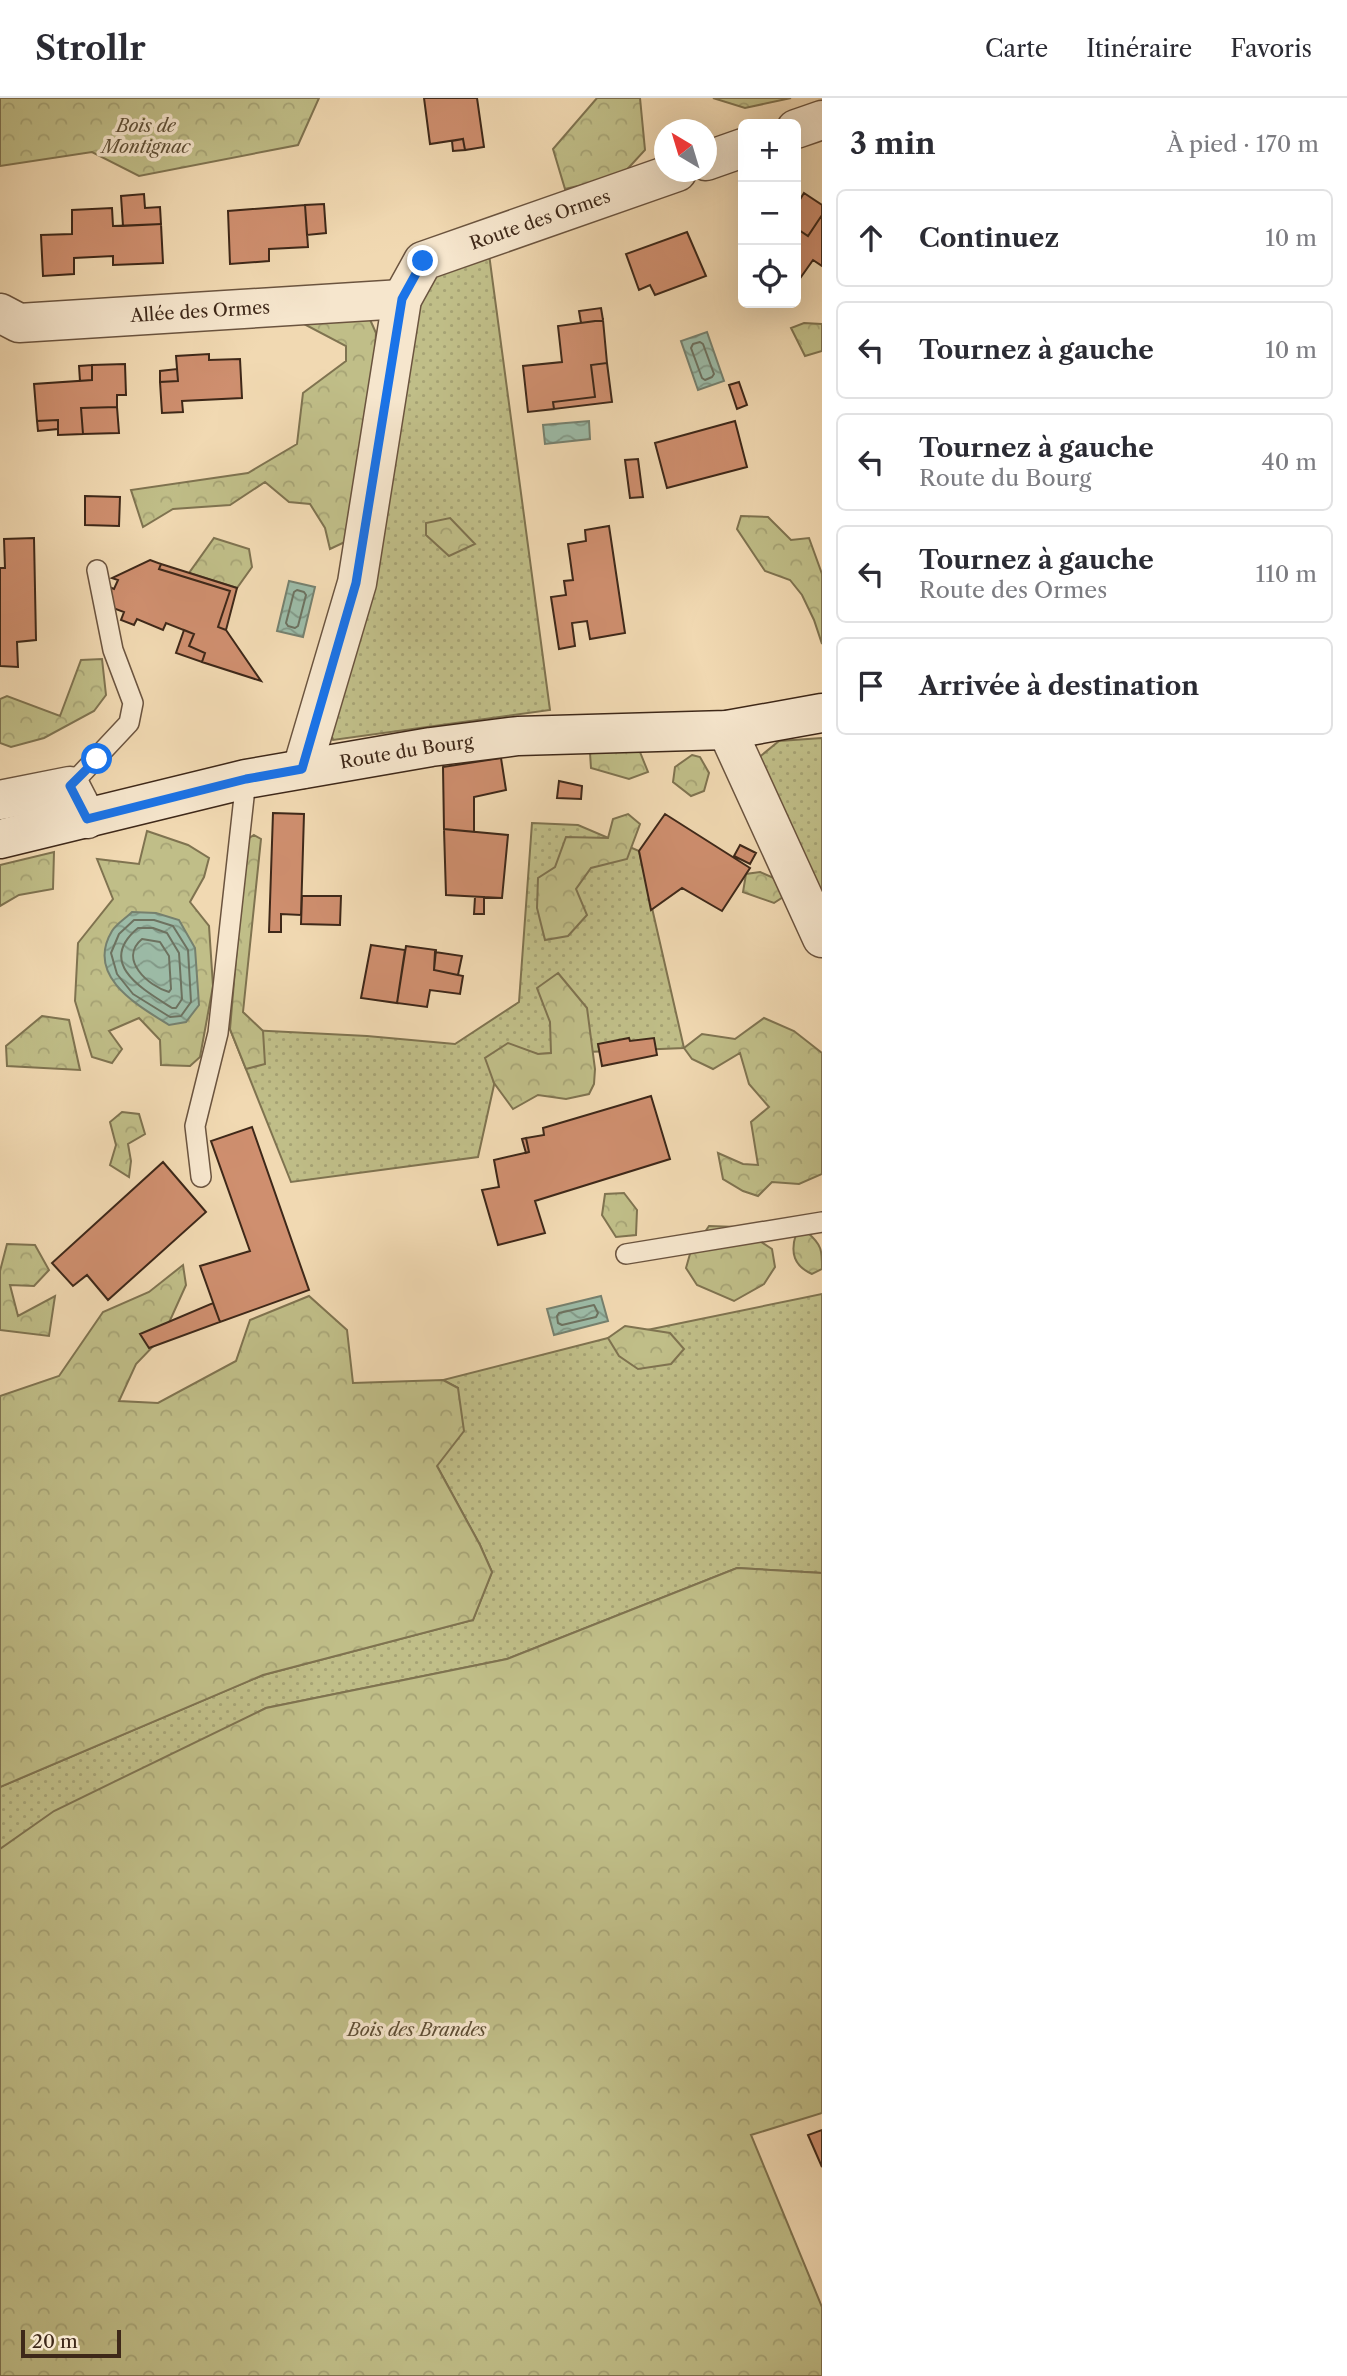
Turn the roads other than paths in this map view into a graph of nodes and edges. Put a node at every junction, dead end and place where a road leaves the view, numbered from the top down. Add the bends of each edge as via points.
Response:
1 (822, 120) edge
2 (801, 128) edge
3 (738, 150) edge
4 (717, 157) edge
5 (654, 180) edge
6 (402, 299) junction
7 (0, 313) edge
8 (97, 570) dead end
9 (822, 713) edge
10 (727, 730) junction
11 (302, 769) junction
12 (246, 779) junction
13 (0, 800) edge
14 (78, 803) junction
15 (0, 839) edge
16 (822, 938) edge
17 (201, 1177) dead end
18 (822, 1222) edge
19 (626, 1254) dead end

1 - 2 street
3 - 4 street
5 - 6 street, Route des Ormes via 423,261
6 - 7 street, Allée des Ormes via 19,323
6 - 11 street, Route des Ormes via 356,583
8 - 14 lane via 113,650 133,703 129,723
9 - 10 street, Route du Bourg
10 - 11 street, Route du Bourg via 518,736
10 - 16 street
11 - 12 street, Route du Bourg
12 - 14 street, Route du Bourg
12 - 17 lane via 218,1033 195,1126
13 - 14 street
14 - 15 street, Route du Bourg
18 - 19 lane

